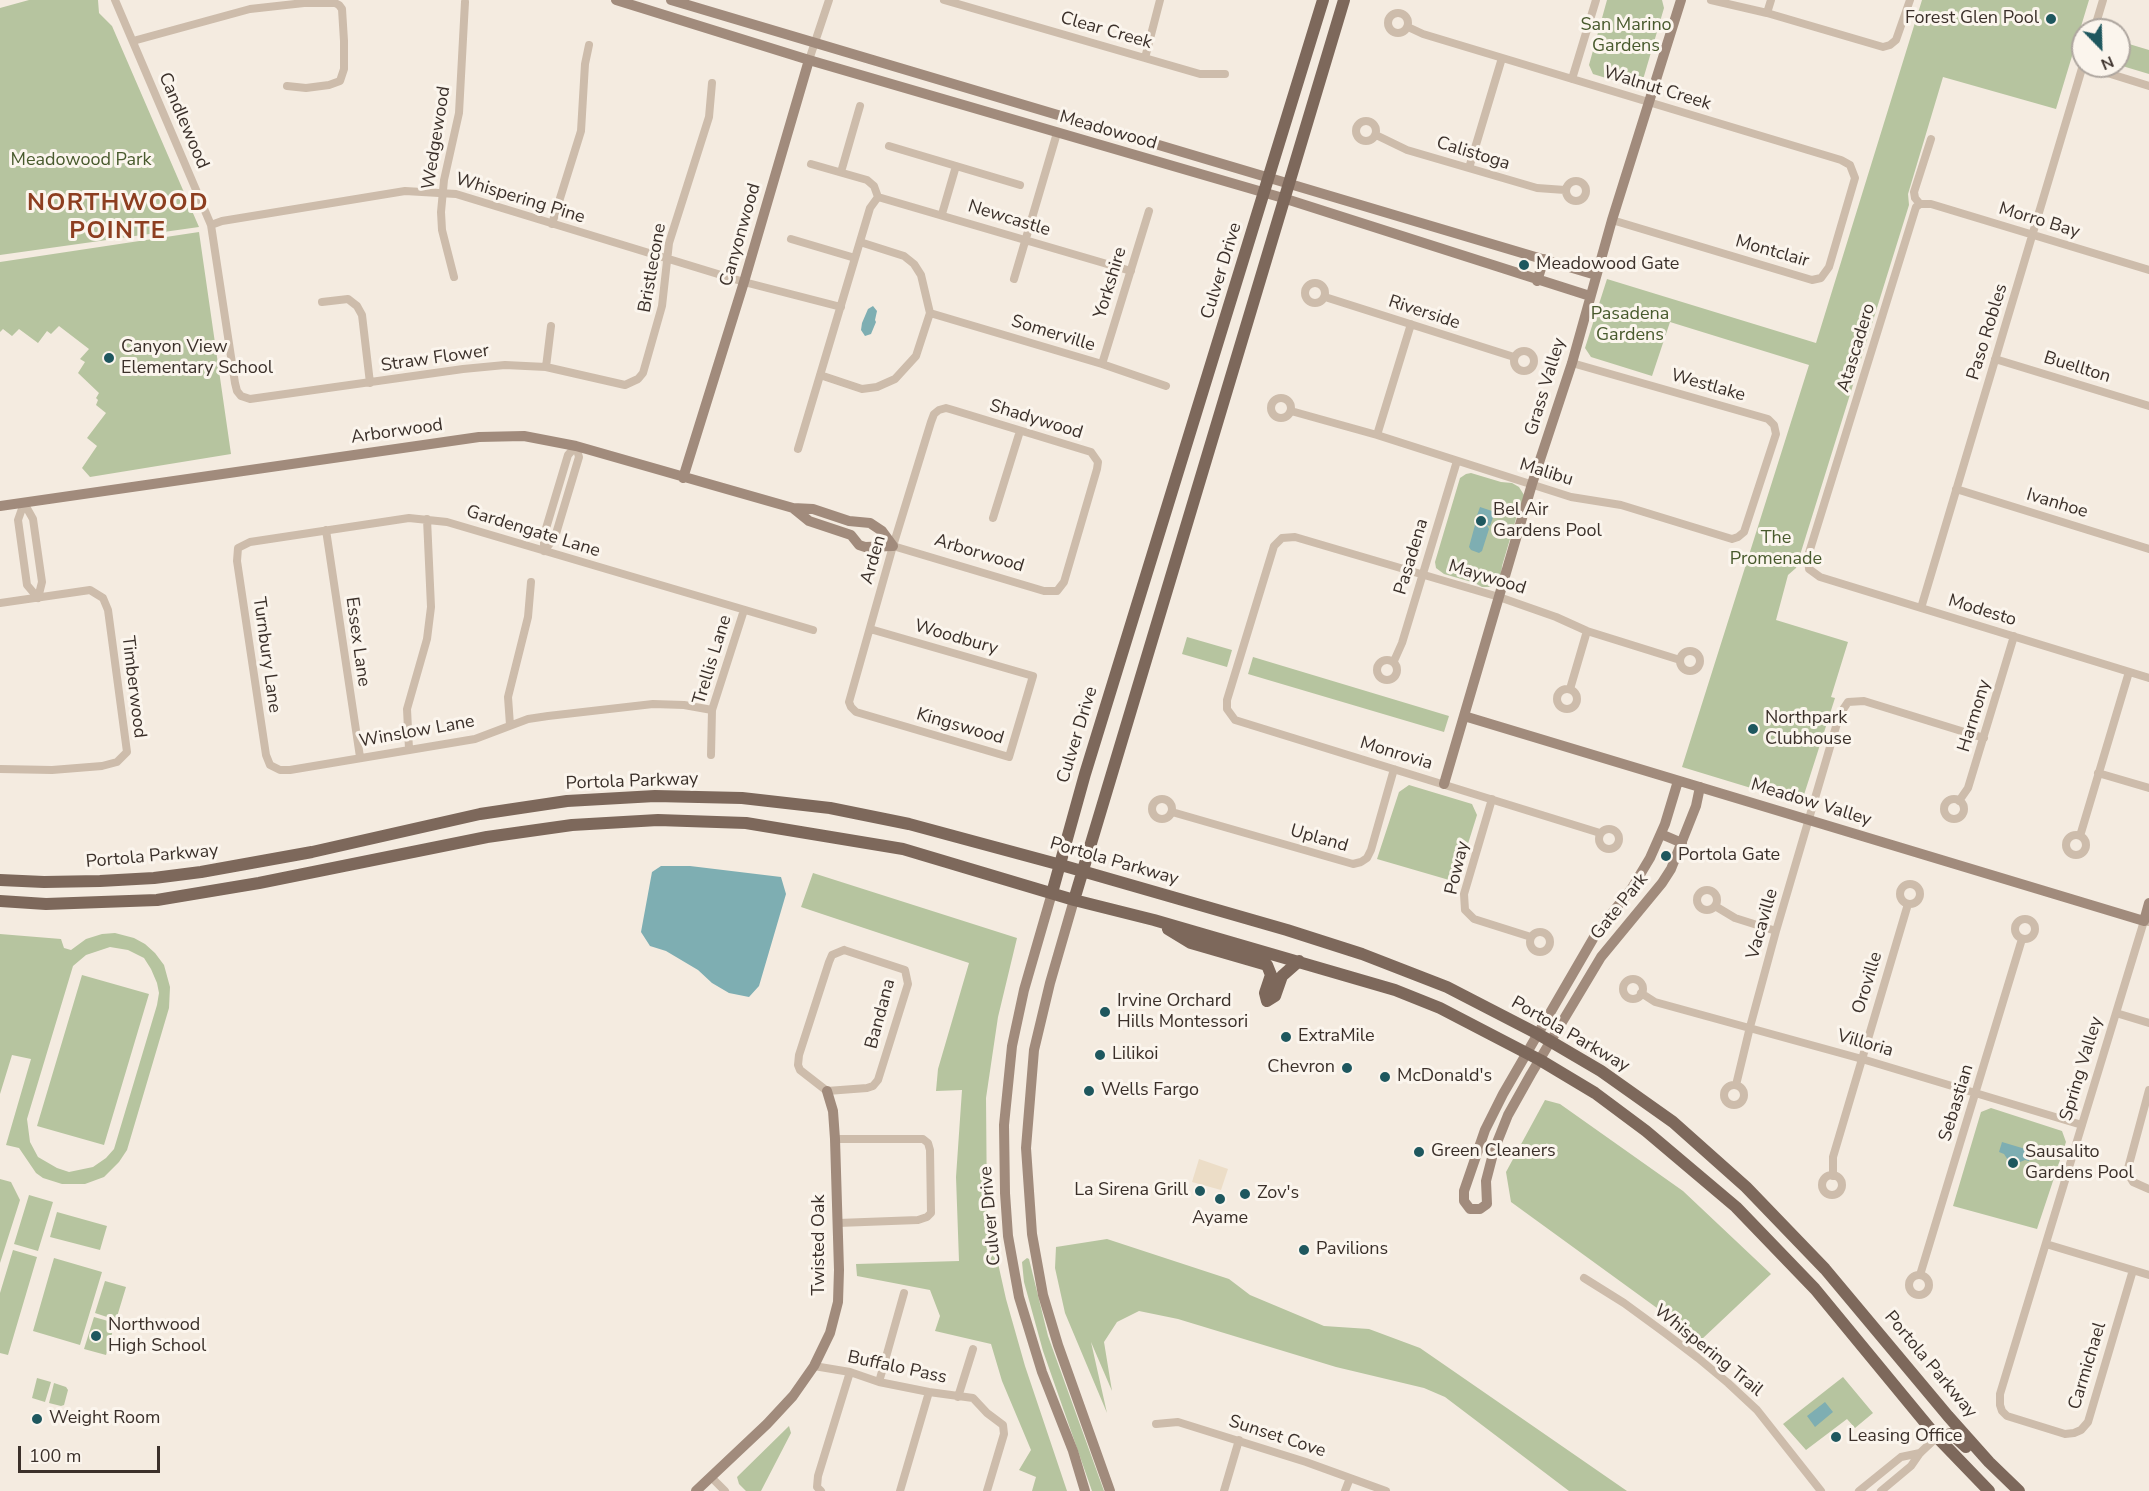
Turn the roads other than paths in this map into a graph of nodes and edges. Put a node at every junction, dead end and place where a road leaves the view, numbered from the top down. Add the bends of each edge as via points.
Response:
1 (116, 0) edge
2 (616, 0) edge
3 (671, 0) edge
4 (829, 0) edge
5 (944, 0) edge
6 (1160, 0) edge
7 (1323, 0) edge
8 (1344, 0) edge
9 (1596, 0) edge
10 (1681, 0) edge
11 (1711, 0) edge
12 (1771, 0) edge
13 (1910, 0) edge
14 (2103, 0) edge
15 (465, 2) dead end
16 (1767, 13) junction
17 (2098, 18) edge
18 (1408, 27) dead end
19 (133, 41) junction
20 (815, 44) junction
21 (589, 45) dead end
22 (1145, 58) junction
23 (1502, 58) junction
24 (810, 60) junction
25 (1225, 74) dead end
26 (2080, 78) edge
27 (2124, 78) edge
28 (1572, 79) junction
29 (712, 83) dead end
30 (287, 86) dead end
31 (2149, 86) edge
32 (1649, 102) junction
33 (860, 106) dead end
34 (1057, 133) junction
35 (1376, 135) dead end
36 (1931, 139) dead end
37 (889, 146) dead end
38 (811, 164) dead end
39 (956, 166) junction
40 (1469, 168) junction
41 (841, 172) junction
42 (1269, 178) junction
43 (1855, 178) joint
44 (1287, 184) junction
45 (1020, 185) dead end
46 (1565, 190) dead end
47 (442, 192) junction
48 (1264, 194) junction
49 (878, 197) junction
50 (1283, 198) junction
51 (1920, 204) junction
52 (1149, 211) dead end
53 (942, 214) junction
54 (1612, 220) junction
55 (552, 224) junction
56 (211, 225) junction
57 (2032, 235) junction
58 (791, 239) dead end
59 (1025, 240) junction
60 (860, 242) junction
61 (667, 258) junction
62 (855, 258) junction
63 (1549, 260) junction
64 (2149, 260) edge
65 (2148, 269) edge
66 (1131, 271) junction
67 (1596, 275) junction
68 (454, 277) dead end
69 (1014, 279) dead end
70 (744, 282) junction
71 (1541, 282) junction
72 (1590, 296) junction
73 (1325, 297) dead end
74 (322, 302) dead end
75 (841, 307) junction
76 (930, 313) junction
77 (1411, 324) junction
78 (551, 326) dead end
79 (1514, 357) dead end
80 (1995, 359) junction
81 (1572, 363) junction
82 (1102, 364) junction
83 (546, 367) junction
84 (820, 375) junction
85 (370, 383) junction
86 (632, 383) joint
87 (1166, 386) dead end
88 (241, 396) joint
89 (2149, 406) edge
90 (1291, 411) dead end
91 (934, 414) joint
92 (1020, 431) junction
93 (1377, 435) junction
94 (576, 446) junction
95 (798, 449) dead end
96 (1457, 460) junction
97 (683, 478) junction
98 (1532, 484) junction
99 (1761, 484) joint
100 (1956, 489) junction
101 (24, 503) junction
102 (0, 506) edge
103 (793, 508) junction
104 (993, 518) dead end
105 (427, 519) junction
106 (326, 530) junction
107 (1282, 538) joint
108 (893, 546) junction
109 (238, 549) joint
110 (2149, 549) edge
111 (544, 551) junction
112 (1809, 568) joint
113 (1423, 574) junction
114 (531, 582) dead end
115 (1057, 591) joint
116 (1499, 597) junction
117 (38, 598) junction
118 (0, 603) edge
119 (1921, 608) junction
120 (744, 610) junction
121 (870, 629) junction
122 (813, 630) dead end
123 (1587, 631) junction
124 (2014, 636) junction
125 (1680, 660) dead end
126 (1394, 661) dead end
127 (2128, 672) junction
128 (1033, 676) joint
129 (2149, 678) edge
130 (1570, 689) dead end
131 (712, 710) junction
132 (856, 712) joint
133 (1464, 716) junction
134 (510, 725) junction
135 (1984, 738) junction
136 (409, 750) junction
137 (711, 755) dead end
138 (360, 758) junction
139 (270, 765) joint
140 (0, 769) edge
141 (1394, 769) junction
142 (2098, 773) junction
143 (1678, 781) junction
144 (1444, 784) junction
145 (1700, 787) junction
146 (2149, 788) edge
147 (1492, 799) junction
148 (1959, 801) dead end
149 (1172, 812) dead end
150 (1809, 820) junction
151 (1600, 833) dead end
152 (1660, 834) junction
153 (2080, 836) dead end
154 (1682, 843) junction
155 (1060, 865) junction
156 (1083, 872) junction
157 (0, 880) edge
158 (1052, 894) junction
159 (1074, 900) junction
160 (0, 901) edge
161 (2149, 903) edge
162 (1908, 904) dead end
163 (1715, 906) dead end
164 (1154, 920) junction
165 (2146, 922) edge
166 (1776, 932) junction
167 (1531, 937) dead end
168 (2022, 939) dead end
169 (1299, 962) junction
170 (1641, 993) dead end
171 (2116, 1014) junction
172 (2149, 1023) edge
173 (1750, 1027) junction
174 (1538, 1034) junction
175 (1550, 1042) junction
176 (1527, 1053) junction
177 (1862, 1059) junction
178 (1540, 1060) junction
179 (1736, 1085) dead end
180 (2149, 1090) edge
181 (827, 1091) junction
182 (1976, 1092) junction
183 (2082, 1125) junction
184 (835, 1139) junction
185 (1833, 1176) dead end
186 (2149, 1189) edge
187 (838, 1223) junction
188 (2046, 1244) junction
189 (2133, 1270) junction
190 (1920, 1275) dead end
191 (2149, 1275) edge
192 (1584, 1278) dead end
193 (904, 1293) dead end
194 (973, 1349) dead end
195 (814, 1366) junction
196 (850, 1372) junction
197 (879, 1382) junction
198 (929, 1392) junction
199 (958, 1397) junction
200 (2007, 1416) joint
201 (1156, 1424) dead end
202 (1937, 1437) junction
203 (1239, 1440) junction
204 (1920, 1453) junction
205 (1989, 1462) junction
206 (711, 1477) junction
207 (1350, 1478) junction
208 (696, 1491) edge
209 (725, 1491) edge
210 (821, 1491) edge
211 (900, 1491) edge
212 (987, 1491) edge
213 (1085, 1491) edge
214 (1110, 1491) edge
215 (1224, 1491) edge
216 (1345, 1491) edge
217 (1386, 1491) edge
218 (1821, 1491) edge
219 (1859, 1491) edge
220 (1881, 1491) edge
221 (1989, 1491) edge
222 (2019, 1491) edge

1 - 19 street, Candlewood
2 - 24 street, Meadowood
3 - 20 street, Meadowood
4 - 20 street, Canyonwood
5 - 22 street, Clear Creek
6 - 22 street
7 - 42 main road, Culver Drive
8 - 44 main road, Culver Drive
9 - 28 street
10 - 32 street, Grass Valley
11 - 16 street
12 - 16 street
13 - 16 street via 1900,33 1890,45 1875,46
14 - 17 street
15 - 47 street, Wedgewood via 459,113
18 - 23 street, Walnut Creek
19 - 30 street via 250,9 304,3 339,5 344,41 340,81 306,88
19 - 56 street, Candlewood
20 - 24 street, Canyonwood
20 - 42 street, Meadowood
21 - 55 street via 581,131
22 - 25 street, Clear Creek via 1200,74
23 - 28 street, Walnut Creek
23 - 40 street
24 - 34 street, Meadowood
24 - 70 street, Canyonwood
26 - 57 street, Paso Robles
27 - 31 street
28 - 32 street, Walnut Creek
29 - 61 street, Bristlecone via 709,117
32 - 43 street, Walnut Creek via 1841,160 1850,165
32 - 54 street, Grass Valley
33 - 41 street
34 - 48 street, Meadowood
34 - 59 street
35 - 40 street, Calistoga via 1407,150
36 - 51 street, Atascadero via 1914,192
37 - 39 street
38 - 41 street
39 - 45 street
39 - 53 street
40 - 46 street, Calistoga via 1537,188
41 - 49 street via 867,180
42 - 44 street, Meadowood
42 - 48 main road, Culver Drive
43 - 54 street, Montclair via 1829,267 1821,278 1812,280
44 - 50 main road, Culver Drive
44 - 63 street, Meadowood
47 - 55 street, Whispering Pine
47 - 56 street, Whispering Pine via 405,191
47 - 68 street, Wedgewood via 442,231
48 - 50 street, Meadowood
48 - 155 main road, Culver Drive
49 - 53 street, Newcastle
49 - 60 street via 870,208
50 - 71 street, Meadowood
50 - 156 main road, Culver Drive
51 - 57 street, Morro Bay
51 - 112 street, Atascadero via 1808,556
52 - 66 street, Yorkshire
53 - 59 street, Newcastle
54 - 67 street, Grass Valley
55 - 61 street, Whispering Pine
56 - 88 street, Candlewood via 235,383
57 - 65 street, Morro Bay
57 - 80 street, Paso Robles
58 - 62 street
59 - 66 street, Newcastle
59 - 69 street
60 - 62 street
60 - 76 street via 904,256 914,264 921,275
61 - 70 street, Whispering Pine
61 - 86 street, Bristlecone via 656,331 643,373
62 - 75 street
63 - 67 street, Meadowood
63 - 71 street
64 - 65 street
66 - 82 street, Yorkshire
67 - 72 street, Grass Valley
70 - 75 street, Whispering Pine
70 - 97 street, Canyonwood
71 - 72 street, Meadowood
72 - 81 street, Grass Valley
73 - 77 street, Riverside
74 - 85 street via 348,299 357,306 362,315
75 - 84 street
76 - 82 street, Somerville
76 - 84 street via 916,356 895,379 862,389
77 - 79 street, Riverside
77 - 93 street
78 - 83 street
80 - 89 street, Buellton
80 - 100 street, Paso Robles
81 - 98 street, Grass Valley
81 - 99 street, Westlake via 1768,419 1776,434
82 - 87 street, Somerville
83 - 85 street, Straw Flower via 505,365
83 - 86 street, Straw Flower via 625,385
84 - 95 street
85 - 88 street, Straw Flower via 258,399
90 - 93 street, Malibu
91 - 92 street, Shadywood via 946,408
91 - 108 street, Arden
92 - 104 street
92 - 115 street, Shadywood via 1091,452 1098,462 1064,582
93 - 96 street, Malibu
94 - 97 street, Arborwood
94 - 101 street, Arborwood via 524,436 479,437
94 - 111 street via 568,455 544,535
96 - 98 street, Malibu
96 - 113 street, Pasadena
97 - 103 street, Arborwood
98 - 99 street, Malibu via 1621,505 1732,539 1744,532
98 - 116 street, Grass Valley
100 - 110 street, Ivanhoe
100 - 119 street, Paso Robles
101 - 102 street, Arborwood
101 - 117 street via 33,519 42,582
101 - 117 street via 18,520 27,585
103 - 108 street, Arborwood via 809,521 850,535 859,545
103 - 108 street, Arborwood via 813,508 849,521 870,523
105 - 106 street, Gardengate Lane
105 - 111 street, Gardengate Lane
105 - 136 street via 431,607 427,639 407,709
106 - 109 street, Gardengate Lane via 250,542
106 - 138 street, Essex Lane
107 - 113 street, Maywood via 1295,537
107 - 141 street, Monrovia via 1274,546 1236,670 1226,705 1229,714 1235,720
108 - 115 street, Arborwood via 1044,591
108 - 121 street, Arden
109 - 139 street, Turnbury Lane
111 - 120 street, Gardengate Lane
112 - 119 street, Modesto via 1820,577
113 - 116 street, Maywood
113 - 126 street, Pasadena
114 - 134 street via 528,617 508,697
116 - 123 street, Maywood
116 - 133 street, Grass Valley
117 - 118 street, Timberwood
117 - 140 street, Timberwood via 90,590 103,598 108,610 127,752 117,762 102,766
119 - 124 street, Modesto
120 - 122 street, Gardengate Lane
120 - 131 street, Trellis Lane
121 - 128 street, Woodbury
121 - 132 street, Arden via 849,702
123 - 125 street, Maywood
123 - 130 street
124 - 127 street, Modesto
124 - 135 street, Harmony
127 - 129 street, Modesto
127 - 142 street
128 - 132 street, Kingswood via 1009,757
131 - 134 street, Winslow Lane via 684,705 625,706 538,717
131 - 137 street, Trellis Lane
133 - 143 street, Meadow Valley
133 - 144 street, Grass Valley
134 - 136 street, Winslow Lane via 475,739
135 - 148 street, Harmony via 1968,788
135 - 150 street, Vacaville via 1864,701 1848,702
136 - 138 street, Winslow Lane
138 - 139 street, Winslow Lane via 290,770
141 - 144 street, Monrovia
141 - 149 street, Upland via 1371,850 1361,862 1353,864
142 - 146 street
142 - 153 street
143 - 145 street, Meadow Valley
143 - 152 street, Gate Park
144 - 147 street, Monrovia
145 - 150 street, Meadow Valley
145 - 154 street, Gate Park
147 - 151 street, Monrovia
147 - 167 street, Poway via 1464,894 1465,910 1474,919
150 - 165 street, Meadow Valley
150 - 166 street, Vacaville
152 - 154 street
152 - 174 street, Gate Park via 1632,888 1597,932
154 - 175 street, Gate Park via 1662,883 1601,957
155 - 156 main road, Portola Parkway
155 - 157 main road, Portola Parkway via 909,824 830,808 742,798 655,796 567,801 480,814 255,864 178,875 88,882
155 - 158 main road, Culver Drive
156 - 159 main road, Culver Drive
156 - 174 main road, Portola Parkway via 1362,954 1447,987
158 - 159 main road, Portola Parkway
158 - 160 main road, Portola Parkway via 903,849 746,823 658,820 572,825 487,837 158,900 46,904
158 - 213 street, Culver Drive via 1012,1046 1004,1125 1005,1193 1019,1297
159 - 164 main road, Portola Parkway
159 - 214 street, Culver Drive via 1034,1050 1026,1148 1032,1234 1043,1295
161 - 165 street, Spring Valley
162 - 177 street, Oroville
163 - 166 street via 1735,918
164 - 169 main road, Portola Parkway
164 - 169 main road via 1191,943 1267,965 1268,1001 1275,996 1282,976
165 - 171 street, Spring Valley
166 - 173 street, Vacaville
168 - 182 street, Sebastian
169 - 176 main road, Portola Parkway via 1395,990 1440,1008
170 - 173 street, Villoria via 1655,1002
171 - 172 street
171 - 183 street, Spring Valley
173 - 177 street, Villoria
173 - 179 street, Vacaville
174 - 175 main road, Portola Parkway
174 - 176 street, Gate Park
175 - 178 street, Gate Park
175 - 205 main road, Portola Parkway via 1601,1071 1673,1122 1746,1187 1825,1269
176 - 178 main road, Portola Parkway
176 - 178 street, Gate Park via 1503,1094 1476,1155 1463,1196 1470,1209 1487,1204 1486,1181 1494,1150 1508,1115
177 - 182 street, Villoria
177 - 185 street, Oroville via 1833,1157
178 - 202 main road, Portola Parkway via 1595,1093 1646,1131 1736,1207 1815,1289
180 - 186 street via 2127,1165 2133,1182
181 - 181 street, Bandana via 867,1088 878,1080 908,984 905,970 844,950 832,955 798,1065
181 - 184 street, Twisted Oak
182 - 183 street, Villoria
182 - 190 street, Sebastian
183 - 188 street, Spring Valley
184 - 187 street, Twisted Oak
184 - 187 street via 923,1138 930,1150 931,1213 927,1217
187 - 195 street, Twisted Oak via 838,1302 830,1333
188 - 189 street
188 - 200 street, Spring Valley via 2000,1394 2000,1405
189 - 191 street
189 - 200 street, Carmichael via 2088,1422 2081,1430 2066,1434
192 - 218 street, Whispering Trail via 1624,1303 1728,1383 1756,1410
193 - 197 street
194 - 199 street
195 - 196 street, Buffalo Pass
195 - 206 street, Twisted Oak via 767,1425
196 - 197 street, Buffalo Pass
196 - 210 street via 818,1476 817,1487
197 - 198 street, Buffalo Pass
198 - 199 street, Buffalo Pass
198 - 211 street
199 - 212 street, Buffalo Pass via 973,1398 1002,1425 1004,1434
201 - 203 street, Sunset Cove via 1178,1422
202 - 204 street
202 - 205 main road via 1952,1434 1972,1453
202 - 221 main road, Portola Parkway
203 - 207 street, Sunset Cove
203 - 215 street
204 - 219 street via 1901,1457
204 - 220 street via 1911,1466
205 - 222 main road, Portola Parkway
206 - 208 street, Twisted Oak
206 - 209 street
207 - 216 street
207 - 217 street, Sunset Cove

